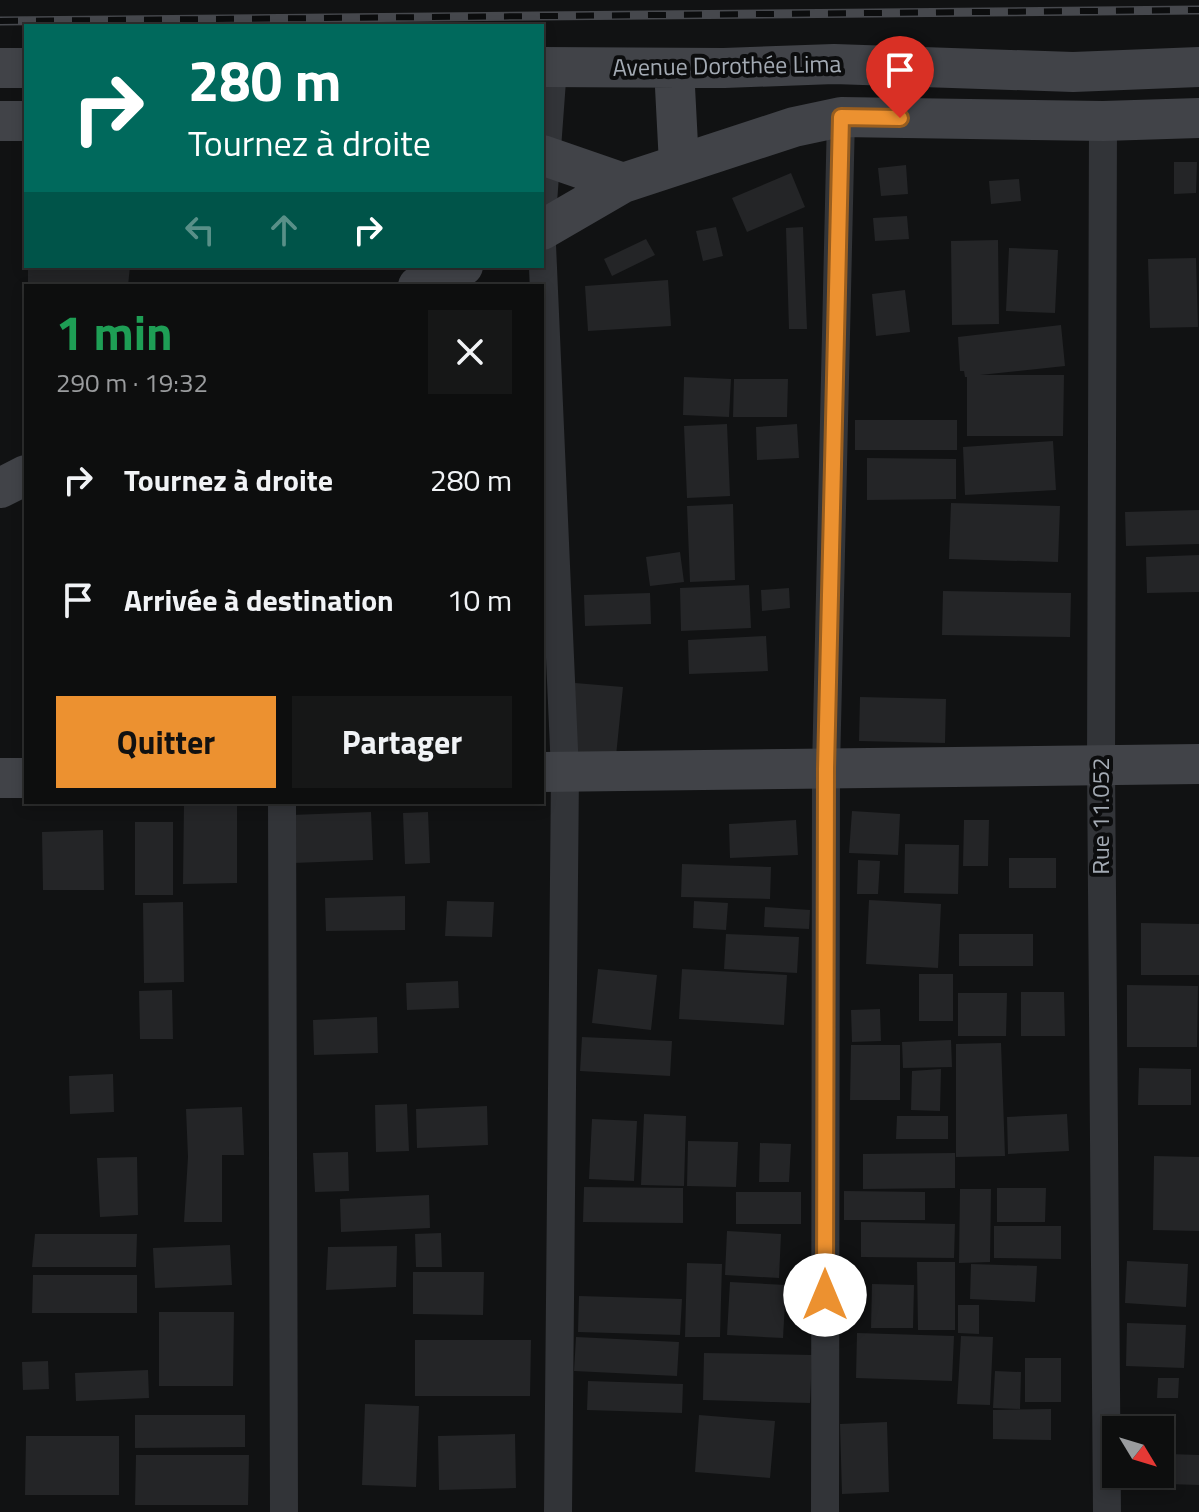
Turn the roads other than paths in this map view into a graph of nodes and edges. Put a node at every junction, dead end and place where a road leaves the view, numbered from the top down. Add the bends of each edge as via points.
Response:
1 (548, 67) edge
2 (1199, 67) edge
3 (0, 68) edge
4 (24, 68) edge
5 (674, 68) junction
6 (841, 117) junction
7 (1199, 118) edge
8 (0, 121) edge
9 (24, 121) edge
10 (1103, 121) junction
11 (544, 137) edge
12 (544, 155) edge
13 (679, 164) junction
14 (623, 183) junction
15 (544, 229) edge
16 (458, 268) edge
17 (422, 284) edge
18 (544, 341) edge
19 (24, 476) edge
20 (0, 488) edge
21 (1199, 764) edge
22 (1101, 766) junction
23 (826, 769) junction
24 (553, 772) edge
25 (0, 778) edge
26 (24, 778) edge
27 (282, 804) edge
28 (284, 1512) edge
29 (558, 1512) edge
30 (825, 1512) edge
31 (1107, 1512) edge

1 - 5 main road, Avenue Dorothée Lima
1 - 11 street
2 - 5 main road, Avenue Dorothée Lima via 1073,72 834,64
3 - 4 main road
5 - 13 main road
6 - 10 main road
6 - 13 main road
6 - 23 street
7 - 10 main road
8 - 9 main road
10 - 22 street, Rue 11.052
12 - 14 main road
13 - 14 main road
14 - 15 main road
16 - 17 main road
18 - 24 street
19 - 20 main road
21 - 22 main road
22 - 23 main road
22 - 31 street, Rue 11.052
23 - 24 main road
23 - 30 street
24 - 29 street
25 - 26 main road
27 - 28 street

